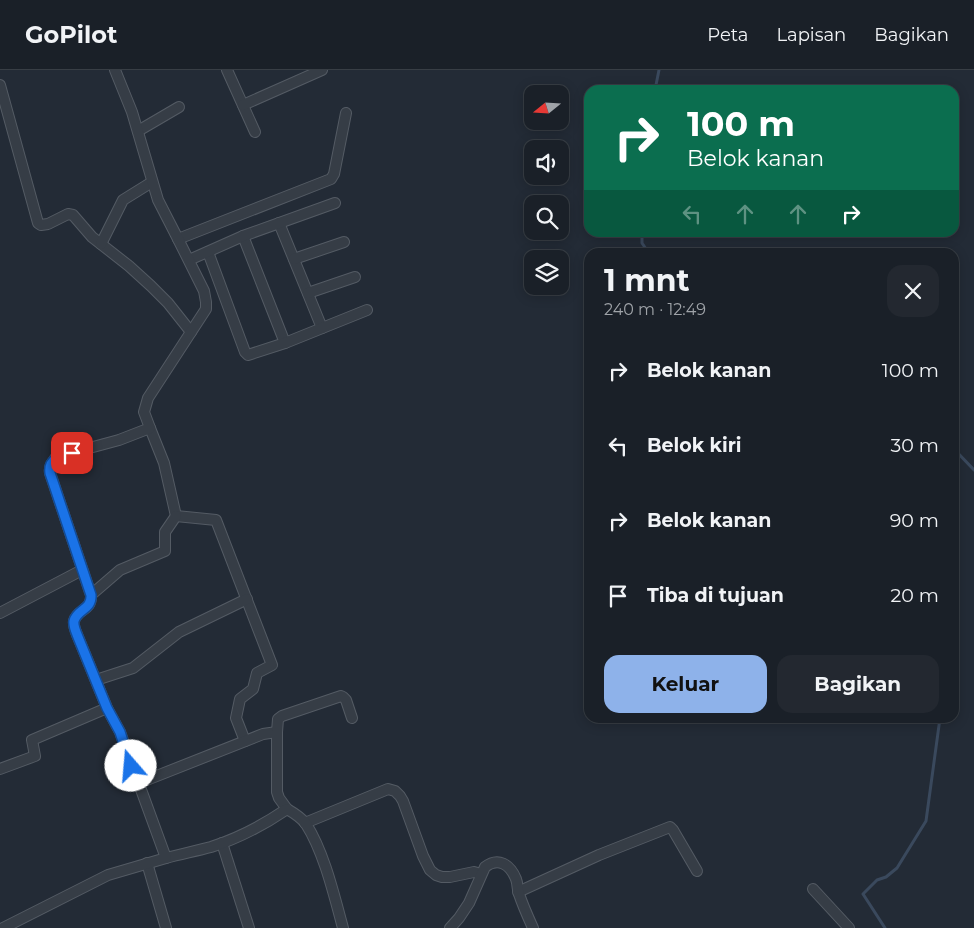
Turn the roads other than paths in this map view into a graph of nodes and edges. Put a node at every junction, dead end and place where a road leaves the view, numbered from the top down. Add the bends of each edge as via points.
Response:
1 (115, 70) edge
2 (227, 70) edge
3 (322, 70) edge
4 (0, 85) edge
5 (243, 105) junction
6 (179, 107) dead end
7 (346, 113) dead end
8 (138, 130) junction
9 (255, 132) dead end
10 (152, 182) junction
11 (335, 203) dead end
12 (280, 223) junction
13 (243, 236) junction
14 (178, 239) junction
15 (344, 242) dead end
16 (101, 244) junction
17 (208, 252) junction
18 (294, 259) junction
19 (189, 260) junction
20 (356, 277) dead end
21 (308, 294) junction
22 (367, 310) dead end
23 (322, 328) junction
24 (191, 332) junction
25 (285, 343) junction
26 (150, 428) junction
27 (176, 516) junction
28 (82, 570) junction
29 (91, 595) junction
30 (247, 599) junction
31 (0, 613) edge
32 (96, 680) junction
33 (107, 708) junction
34 (352, 718) dead end
35 (277, 732) junction
36 (245, 742) junction
37 (0, 769) edge
38 (139, 783) junction
39 (287, 809) junction
40 (305, 823) junction
41 (222, 843) junction
42 (166, 858) junction
43 (148, 863) junction
44 (697, 871) dead end
45 (481, 874) junction
46 (813, 889) dead end
47 (518, 892) junction
48 (3, 928) edge
49 (166, 928) edge
50 (249, 928) edge
51 (343, 928) edge
52 (450, 928) edge
53 (533, 928) edge
54 (850, 928) edge

1 - 8 street
2 - 5 street
3 - 5 street
4 - 16 street via 38,223 48,224 68,214 73,215
5 - 9 street
6 - 8 street
7 - 14 street via 331,179
8 - 10 street
10 - 14 street
10 - 16 street via 123,200
11 - 12 street
12 - 13 street
12 - 18 street
13 - 17 street
13 - 25 street
14 - 19 street
15 - 18 street
16 - 24 street via 151,286
17 - 19 street
17 - 25 street via 244,352 248,355
18 - 21 street
19 - 24 street via 206,302 206,309
20 - 21 street
21 - 23 street
22 - 23 street
23 - 25 street
24 - 26 street via 148,398 144,412
26 - 27 street via 164,463
26 - 28 street via 56,457 49,468
27 - 29 street via 165,532 165,551 120,570
27 - 30 street via 216,520
28 - 29 street
28 - 31 street
29 - 32 street via 91,602 78,614 74,626
30 - 32 street via 179,632 133,668
30 - 36 street via 272,665 257,673 254,689 240,699 236,718
32 - 33 street
33 - 37 street via 32,740 35,756
33 - 38 street via 120,732
34 - 35 street via 346,700 341,696 282,716 278,719
35 - 36 street
35 - 39 street via 277,792
36 - 38 street
38 - 42 street
39 - 40 street
39 - 41 street
40 - 45 street via 392,789 403,801 430,870 442,877 474,872
40 - 51 street via 317,845
41 - 42 street
41 - 50 street
42 - 43 street
43 - 48 street via 108,875
43 - 49 street
44 - 47 street via 670,827
45 - 47 street via 489,864 500,862 512,871
45 - 52 street via 469,903
46 - 54 street
47 - 53 street

